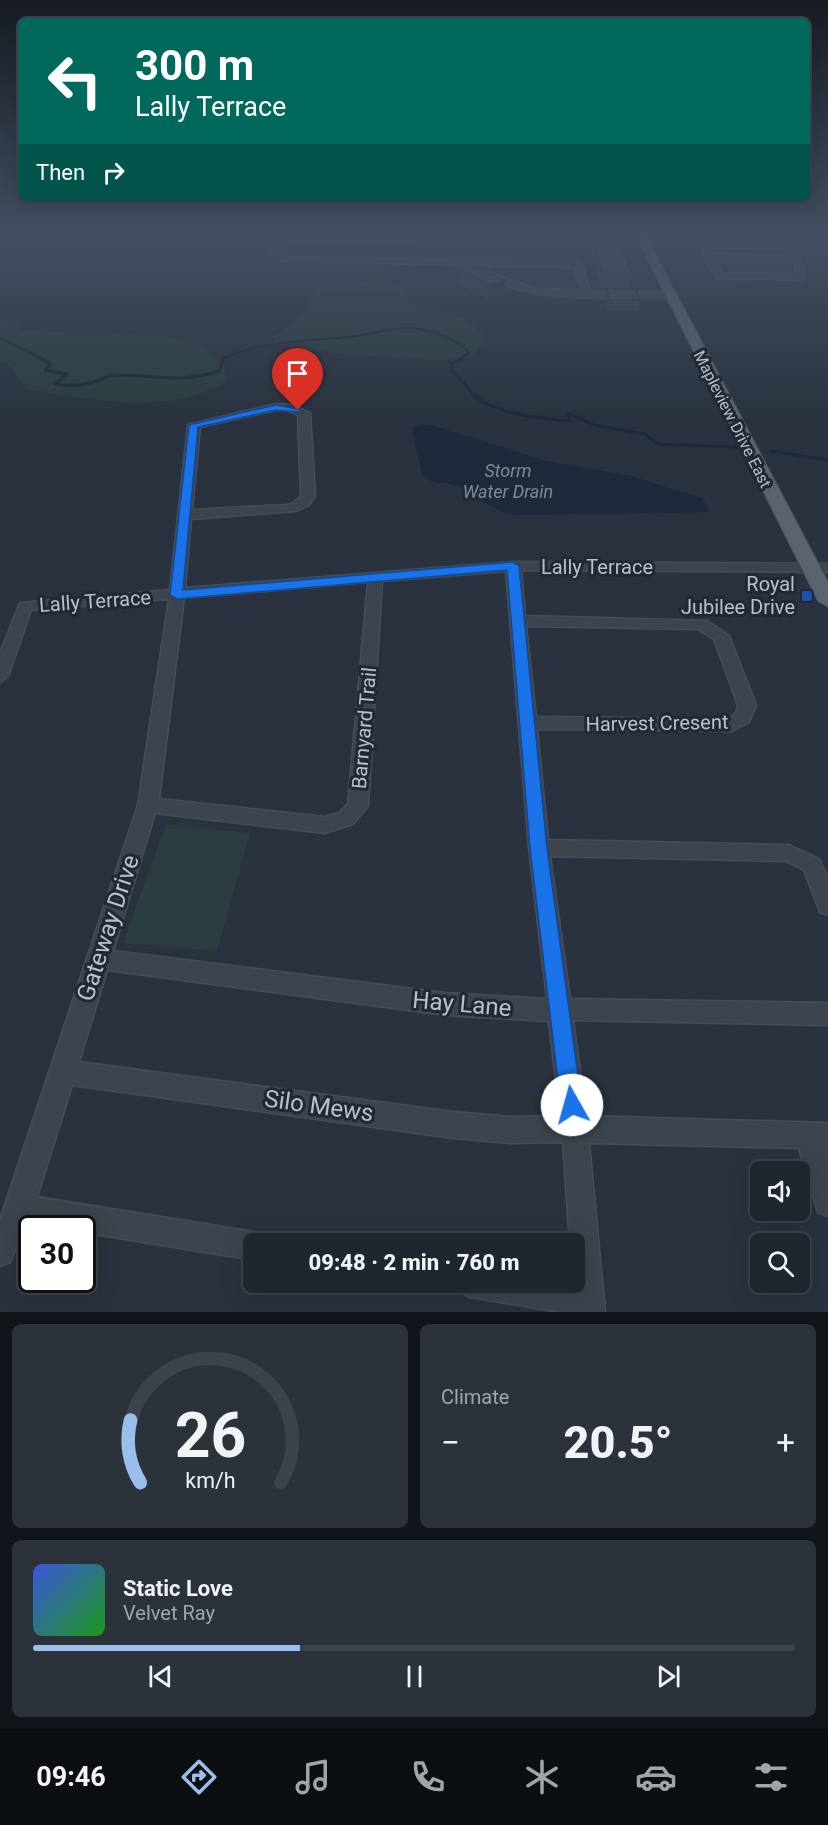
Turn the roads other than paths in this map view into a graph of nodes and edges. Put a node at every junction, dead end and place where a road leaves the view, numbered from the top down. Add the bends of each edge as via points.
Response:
1 (671, 297) edge
2 (185, 515) junction
3 (513, 566) junction
4 (820, 568) edge
5 (374, 576) junction
6 (177, 595) junction
7 (828, 601) edge
8 (520, 621) junction
9 (0, 676) edge
10 (530, 723) junction
11 (148, 805) junction
12 (539, 848) junction
13 (828, 906) edge
14 (98, 959) junction
15 (560, 1011) junction
16 (828, 1014) edge
17 (65, 1072) junction
18 (575, 1128) junction
19 (818, 1135) edge
20 (828, 1202) edge
21 (20, 1208) junction
22 (243, 1244) edge
23 (0, 1252) edge
24 (522, 1293) edge
25 (589, 1307) edge

1 - 4 main road, Mapleview Drive East
2 - 2 street, Gateway Drive via 194,425 276,407 304,413 308,496 304,502 285,509
2 - 6 street, Gateway Drive
3 - 4 street, Lally Terrace
3 - 5 street, Lally Terrace
3 - 8 street
4 - 7 main road, Mapleview Drive East
5 - 6 street, Lally Terrace
5 - 11 street, Barnyard Trail via 358,806 346,819 325,825
6 - 9 street, Lally Terrace via 25,606
6 - 11 street, Gateway Drive
8 - 10 street
8 - 10 street, Harvest Cresent via 710,627 722,636 747,705 741,721 725,725
10 - 12 street
11 - 14 street, Gateway Drive
12 - 13 street via 789,853 812,865
12 - 15 street
14 - 15 street, Hay Lane via 433,1003
14 - 17 street, Gateway Drive
15 - 16 street, Hay Lane via 585,1008
15 - 18 street
17 - 18 street, Silo Mews via 453,1125 511,1130
17 - 21 street, Gateway Drive
18 - 19 street, Silo Mews
18 - 25 street
19 - 20 street
21 - 22 street
21 - 23 street, Gateway Drive
24 - 25 street

